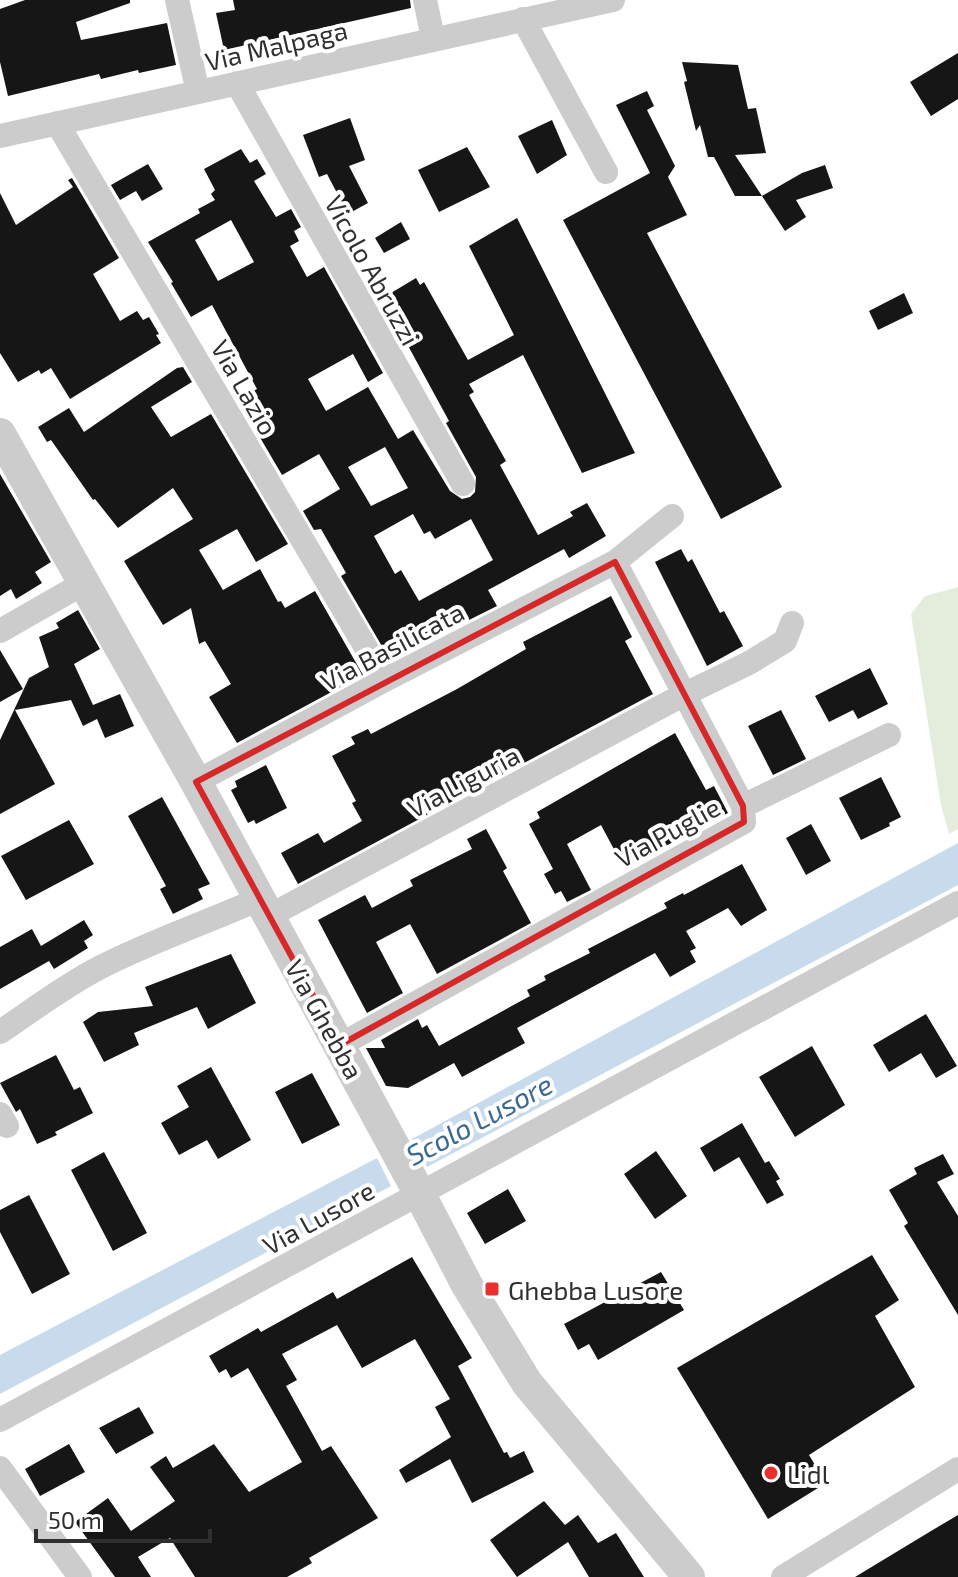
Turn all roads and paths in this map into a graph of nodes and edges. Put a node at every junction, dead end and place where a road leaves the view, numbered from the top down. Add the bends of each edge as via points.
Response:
1 (177, 0) edge
2 (425, 0) edge
3 (613, 0) edge
4 (523, 19) junction
5 (433, 38) junction
6 (237, 83) junction
7 (198, 92) junction
8 (57, 123) junction
9 (0, 136) edge
10 (606, 172) dead end
11 (2, 443) edge
12 (463, 484) dead end
13 (672, 516) dead end
14 (615, 562) junction
15 (84, 583) junction
16 (792, 623) dead end
17 (0, 631) edge
18 (385, 680) junction
19 (683, 695) junction
20 (889, 735) dead end
21 (196, 782) junction
22 (743, 806) junction
23 (958, 903) edge
24 (264, 908) junction
25 (0, 1032) edge
26 (340, 1045) junction
27 (418, 1190) junction
28 (0, 1420) edge
29 (0, 1468) edge
30 (958, 1469) edge
31 (80, 1577) edge
32 (689, 1577) edge
33 (783, 1577) edge

1 - 7 street
2 - 5 street
3 - 4 street, Via Malpaga
4 - 5 street, Via Malpaga
4 - 10 street
5 - 6 street, Via Malpaga
6 - 7 street, Via Malpaga
6 - 12 street, Vicolo Abruzzi
7 - 8 street, Via Malpaga
8 - 9 street, Via Malpaga
8 - 18 street, Via Lazio
11 - 15 street, Via Ghebba
13 - 14 street
14 - 18 street, Via Basilicata
14 - 19 street, Via Puglie
15 - 17 street
15 - 21 street, Via Ghebba
16 - 19 street, Via Liguria via 785,641
18 - 21 street, Via Basilicata
19 - 22 street, Via Puglie
19 - 24 street, Via Liguria
20 - 22 street
21 - 24 street, Via Ghebba
22 - 26 street, Via Puglie via 744,822
23 - 27 street, Via Lusore
24 - 25 street, Via Liguria via 151,943 54,994
24 - 26 street, Via Ghebba
26 - 27 street, Via Ghebba
27 - 28 street, Via Lusore
27 - 32 street, Via Ghebba via 467,1285 527,1383
29 - 31 street
30 - 33 street

